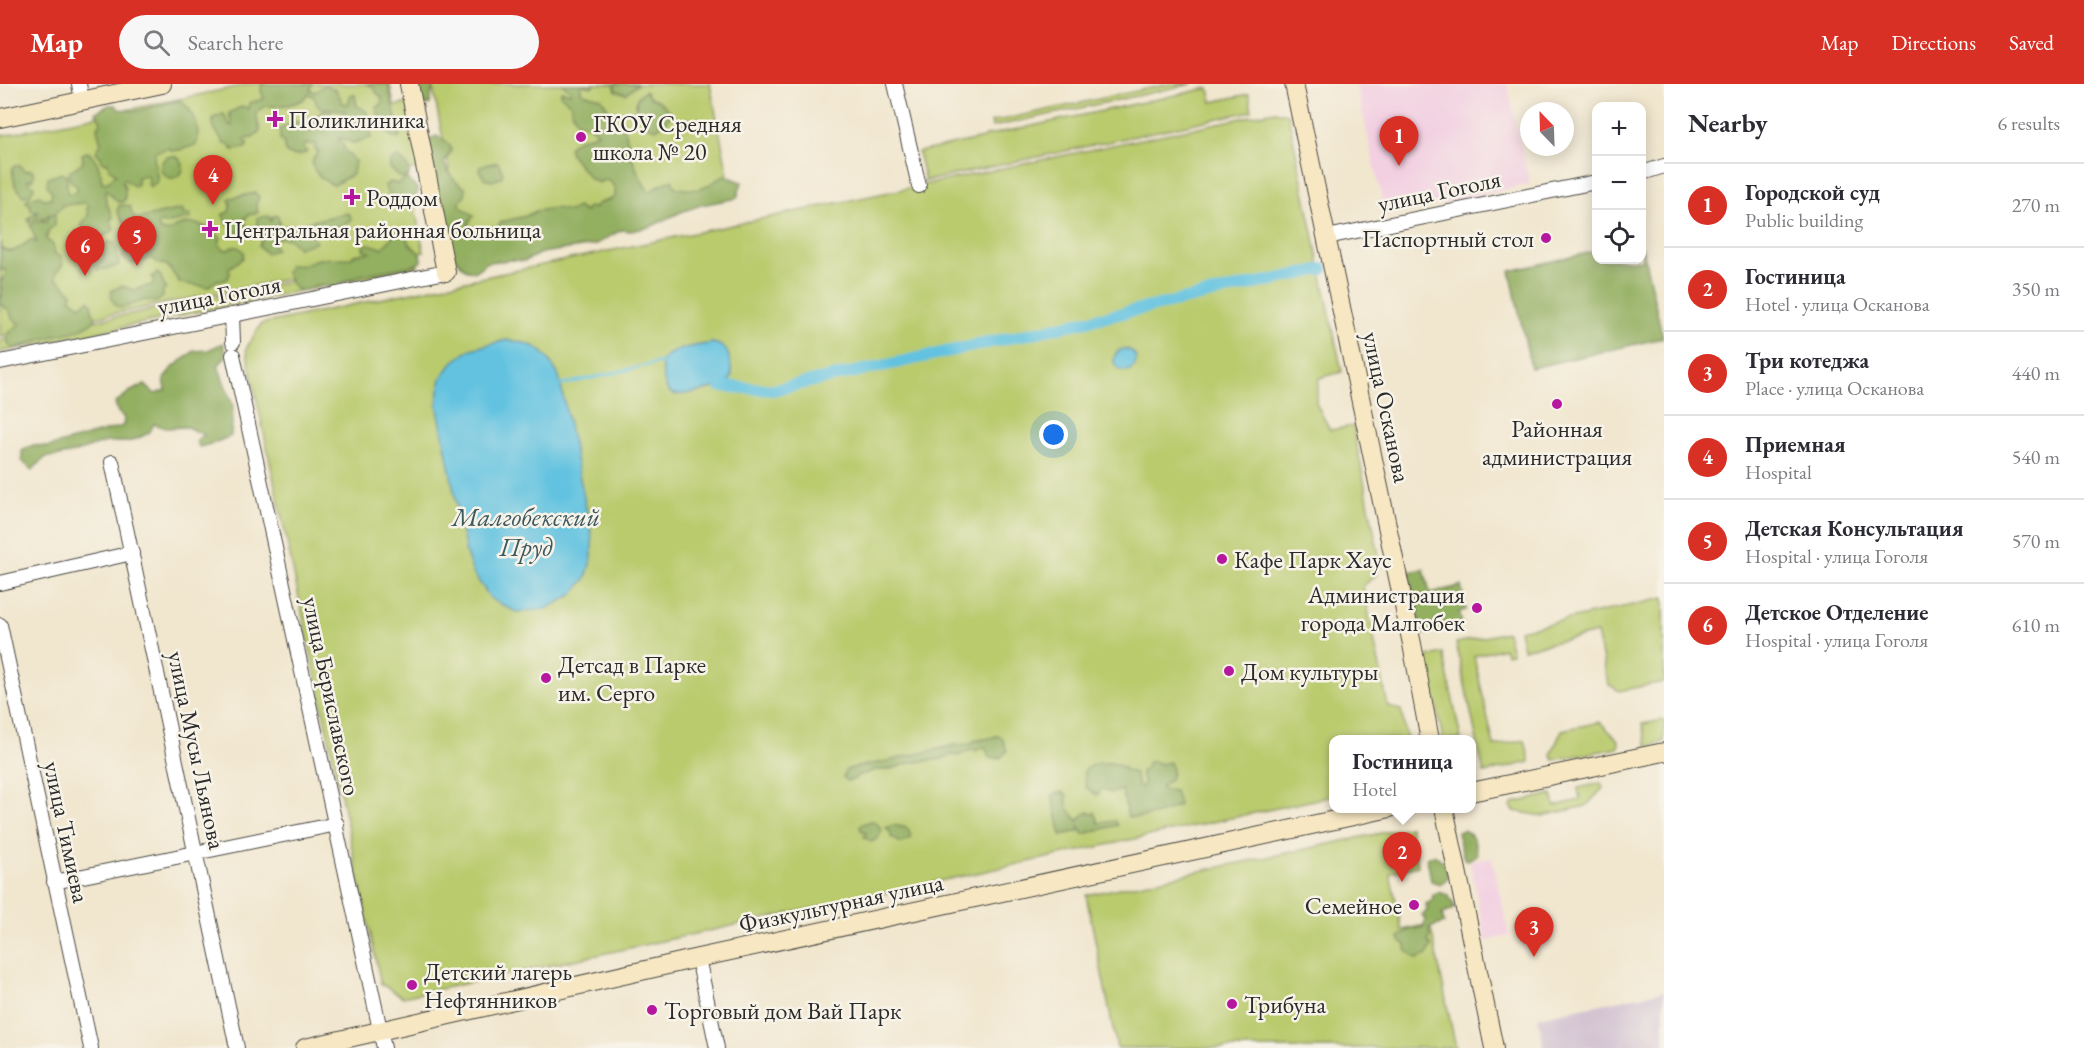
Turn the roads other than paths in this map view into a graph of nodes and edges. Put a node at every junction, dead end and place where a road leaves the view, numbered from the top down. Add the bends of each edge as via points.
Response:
1 (162, 84) edge
2 (410, 84) edge
3 (895, 84) edge
4 (1293, 84) edge
5 (81, 92) edge
6 (0, 118) edge
7 (1664, 166) edge
8 (1646, 171) edge
9 (1592, 183) edge
10 (919, 186) dead end
11 (1327, 237) junction
12 (446, 272) joint
13 (232, 315) junction
14 (0, 362) edge
15 (112, 462) dead end
16 (132, 553) junction
17 (0, 583) edge
18 (0, 625) edge
19 (1429, 735) edge
20 (1664, 752) edge
21 (1476, 791) edge
22 (1367, 813) edge
23 (1445, 813) edge
24 (337, 824) junction
25 (196, 854) junction
26 (54, 882) junction
27 (698, 958) junction
28 (383, 1039) edge
29 (91, 1048) edge
30 (237, 1048) edge
31 (304, 1048) edge
32 (717, 1048) edge
33 (1494, 1048) edge

1 - 5 main road
2 - 12 main road
3 - 10 street
4 - 11 main road, улица Осканова
5 - 6 main road
7 - 8 street
9 - 11 street, улица Гоголя
11 - 19 main road, улица Осканова
12 - 13 street, улица Гоголя
13 - 14 street, улица Гоголя
13 - 24 street, улица Бериславского via 233,348
15 - 16 street, улица Мусы Льянова
16 - 17 street
16 - 25 street, улица Мусы Льянова
18 - 26 street, улица Тимиева
20 - 21 main road
22 - 27 main road, Физкультурная улица
23 - 33 main road
24 - 25 street
24 - 28 street, улица Бериславского
25 - 26 street
25 - 30 street, улица Мусы Льянова
26 - 29 street, улица Тимиева
27 - 28 main road, Физкультурная улица
27 - 32 street
28 - 31 main road, Физкультурная улица

